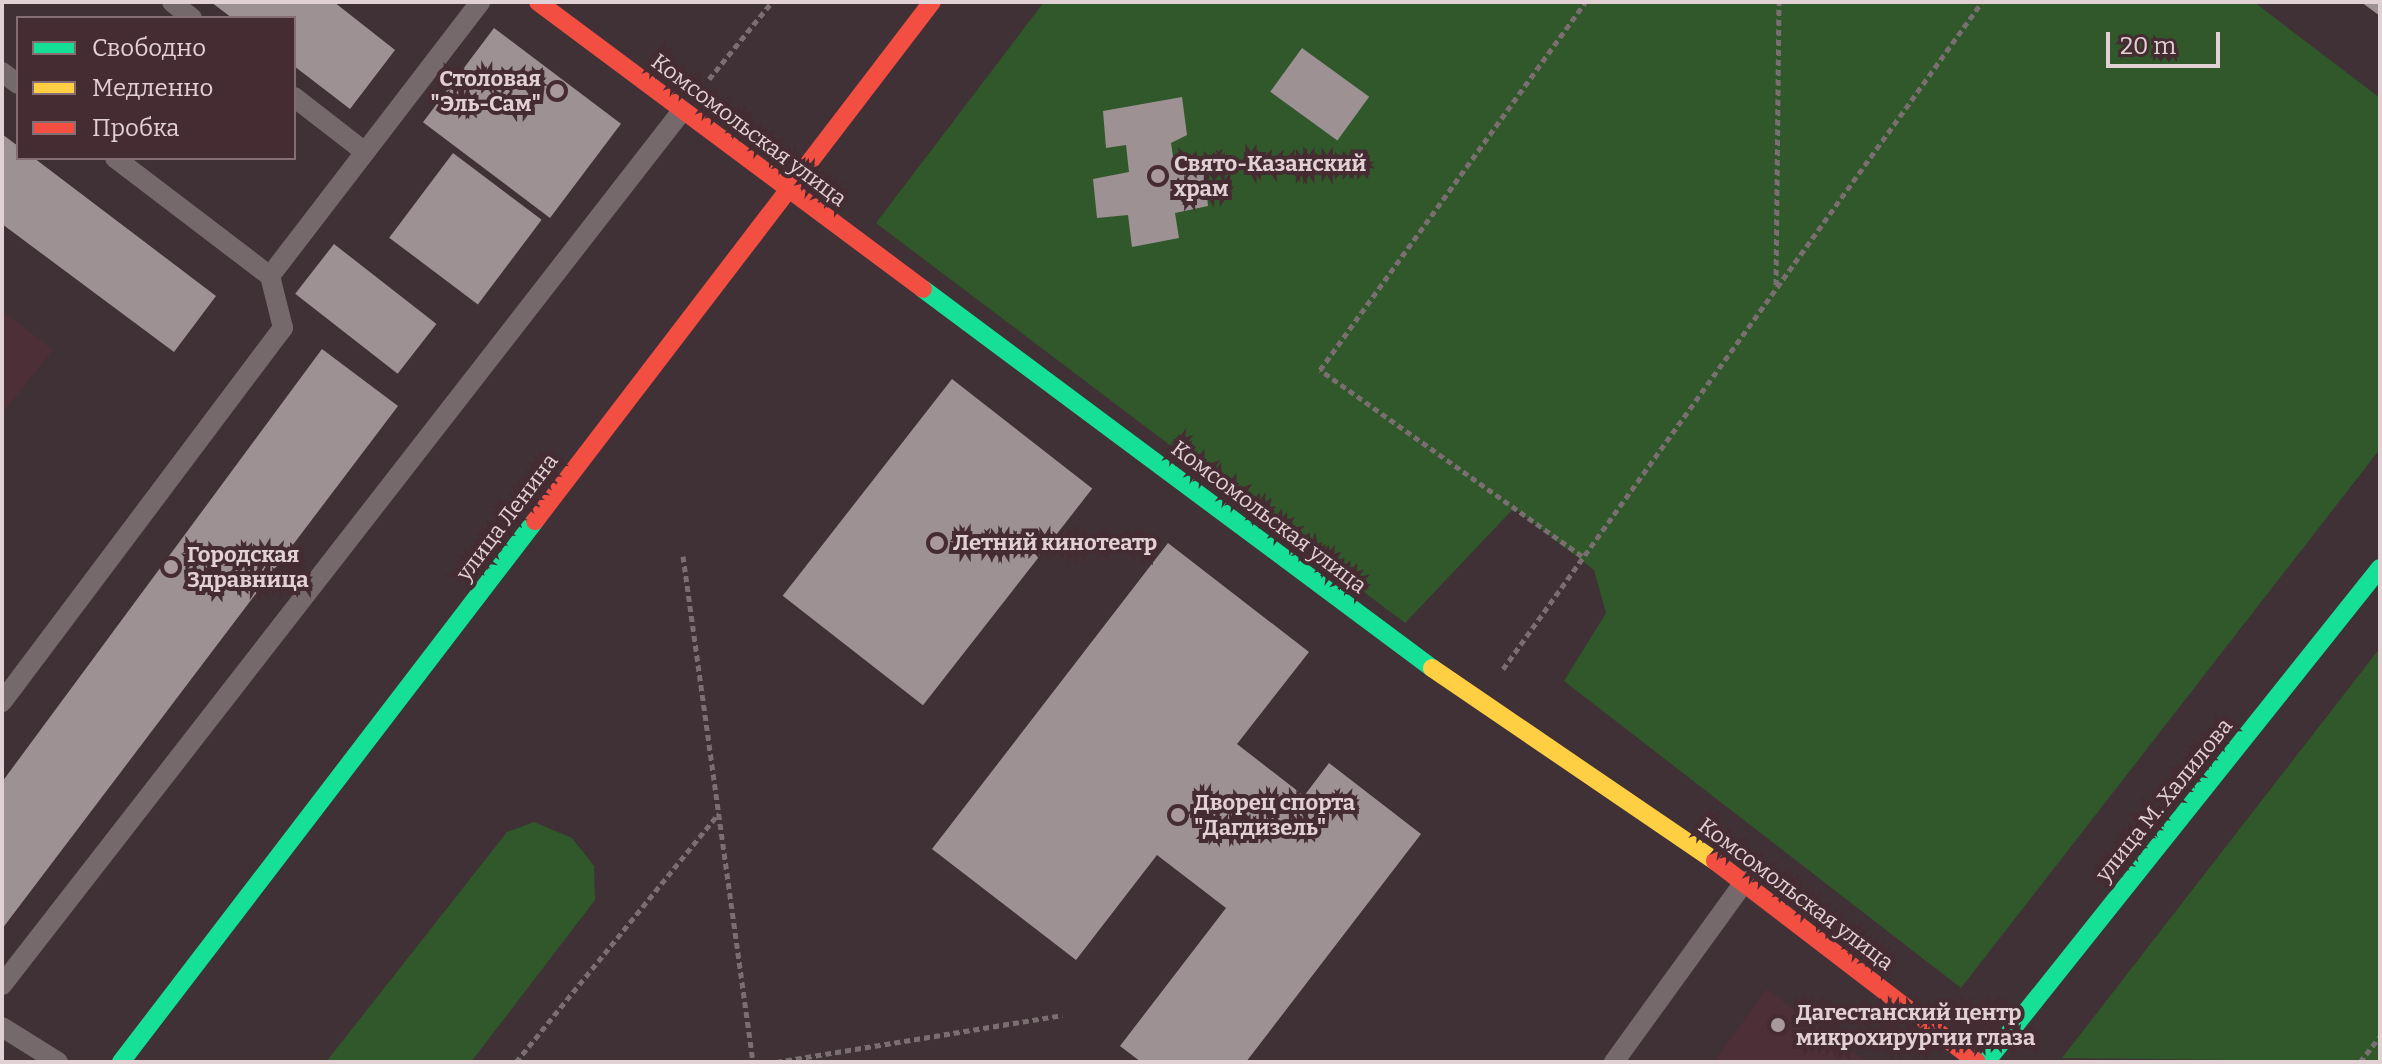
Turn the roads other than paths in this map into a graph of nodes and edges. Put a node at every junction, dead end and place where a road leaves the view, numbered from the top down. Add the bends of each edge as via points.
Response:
1 (172, 2) edge
2 (480, 2) edge
3 (538, 2) edge
4 (932, 2) edge
5 (190, 16) edge
6 (296, 99) edge
7 (682, 111) junction
8 (365, 152) junction
9 (118, 160) edge
10 (788, 189) junction
11 (270, 276) junction
12 (2380, 568) edge
13 (2, 702) edge
14 (1745, 881) junction
15 (2, 985) edge
16 (2, 1027) edge
17 (58, 1062) edge
18 (121, 1062) edge
19 (1614, 1062) edge
20 (1977, 1062) edge
21 (1986, 1062) edge

1 - 5 lane
2 - 8 lane
3 - 7 street, Комсомольская улица
4 - 10 street, улица Ленина
6 - 8 lane
7 - 10 street, Комсомольская улица
7 - 15 lane
8 - 11 lane
9 - 11 lane
10 - 14 street, Комсомольская улица via 1479,703
10 - 18 street, улица Ленина
11 - 13 lane via 283,328
12 - 21 street, улица М. Халилова
14 - 19 lane
14 - 20 street, Комсомольская улица
16 - 17 lane

